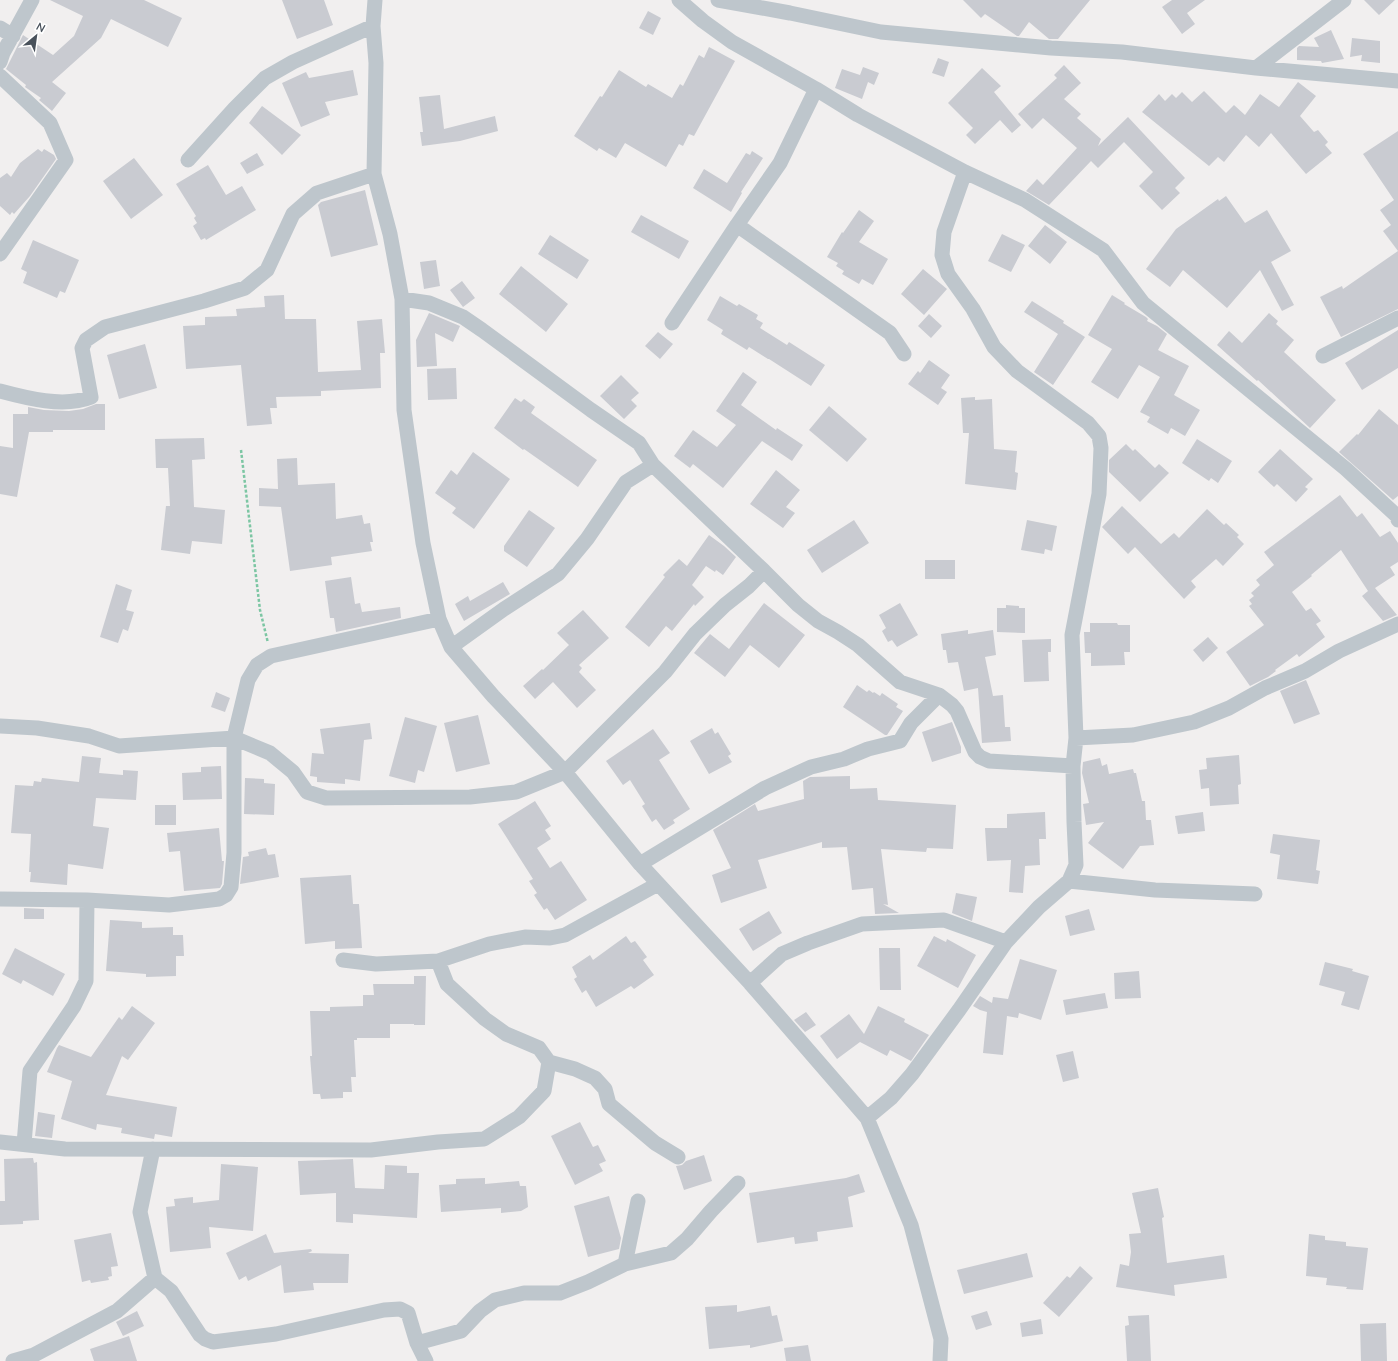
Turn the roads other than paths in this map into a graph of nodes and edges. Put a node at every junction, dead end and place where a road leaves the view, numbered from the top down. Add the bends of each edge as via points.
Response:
1 (32, 0) edge
2 (375, 0) edge
3 (679, 0) edge
4 (718, 0) edge
5 (1344, 0) edge
6 (373, 26) junction
7 (0, 28) edge
8 (13, 36) junction
9 (0, 62) edge
10 (1256, 68) junction
11 (0, 76) edge
12 (1398, 81) edge
13 (816, 89) junction
14 (188, 160) dead end
15 (965, 172) junction
16 (374, 174) junction
17 (737, 225) junction
18 (0, 254) edge
19 (402, 299) junction
20 (1398, 318) edge
21 (672, 323) dead end
22 (904, 354) dead end
23 (1323, 356) dead end
24 (0, 391) edge
25 (653, 465) junction
26 (1398, 520) edge
27 (764, 571) junction
28 (439, 620) junction
29 (1398, 624) edge
30 (451, 647) junction
31 (939, 695) junction
32 (0, 726) edge
33 (234, 738) junction
34 (1076, 738) junction
35 (1073, 766) junction
36 (565, 772) junction
37 (640, 864) junction
38 (1069, 881) junction
39 (658, 884) junction
40 (1254, 894) dead end
41 (0, 899) edge
42 (87, 900) junction
43 (1006, 942) junction
44 (343, 960) dead end
45 (438, 961) junction
46 (750, 983) junction
47 (549, 1062) junction
48 (867, 1118) junction
49 (0, 1142) edge
50 (24, 1144) junction
51 (153, 1149) junction
52 (678, 1157) dead end
53 (738, 1183) dead end
54 (638, 1201) dead end
55 (624, 1264) junction
56 (155, 1278) junction
57 (417, 1343) junction
58 (13, 1361) edge
59 (426, 1361) edge
60 (940, 1361) edge

1 - 8 street
2 - 6 street
3 - 13 street via 732,42
4 - 10 street via 881,32 1122,52
5 - 10 street
6 - 14 street via 293,62 266,78
6 - 16 street via 376,63
7 - 8 street
8 - 9 street
10 - 12 street
11 - 18 street via 50,123 66,160
13 - 15 street via 858,115
13 - 17 street via 780,163
15 - 26 street via 1025,200 1103,250 1143,302 1346,469 1397,516
15 - 34 street via 944,232 942,255 948,274 973,309 994,347 1017,371 1088,423 1099,436 1102,448 1099,494 1072,635
16 - 19 street via 390,234
16 - 24 street via 317,193 293,214 266,270 245,288 105,327 86,340 82,348 90,397 85,400 41,400
17 - 21 street
17 - 22 street via 890,333
19 - 25 street via 429,303 463,317 639,443
19 - 28 street via 404,410 423,543
20 - 23 street
25 - 27 street
25 - 30 street via 626,482 587,539 558,574
27 - 31 street via 798,605 858,646 900,682
27 - 36 street via 695,634 665,672
28 - 30 street
28 - 33 street via 271,656 257,665 248,680
29 - 34 street via 1339,651 1305,671 1265,688 1229,708 1194,722 1133,735
30 - 36 street
31 - 35 street via 957,712 975,752 980,757 988,761
31 - 37 street via 911,723 900,741 868,748 844,759 811,767 765,788
32 - 33 street via 37,728 89,736 119,746
33 - 36 street via 270,753 293,772 307,792 326,798 470,797 516,792
33 - 42 street via 234,853 231,887 226,895 219,899 169,906
34 - 35 street
35 - 38 street via 1076,866
36 - 37 street
37 - 39 street
38 - 40 street via 1155,890
38 - 43 street via 1039,907
39 - 45 street via 565,935 550,938 525,937 489,944
39 - 46 street
41 - 42 street
42 - 50 street via 86,982 74,1006 30,1071
43 - 46 street via 944,920 862,924 782,954
43 - 48 street via 912,1074 891,1098
44 - 45 street via 376,964
45 - 47 street via 447,984 485,1019 506,1034 539,1048
46 - 48 street
47 - 51 street via 544,1091 519,1117 484,1138 371,1150
47 - 52 street via 575,1068 595,1078 605,1089 609,1104 655,1143
48 - 60 street via 911,1224 941,1339
49 - 50 street
50 - 51 street via 65,1149
51 - 56 street via 140,1212
53 - 55 street via 687,1239 670,1253
54 - 55 street
55 - 57 street via 560,1293 524,1293 494,1300 461,1330
56 - 57 street via 171,1291 200,1334 213,1342 276,1334 384,1310 400,1309 408,1313
56 - 58 street via 117,1311 34,1354
57 - 59 street

